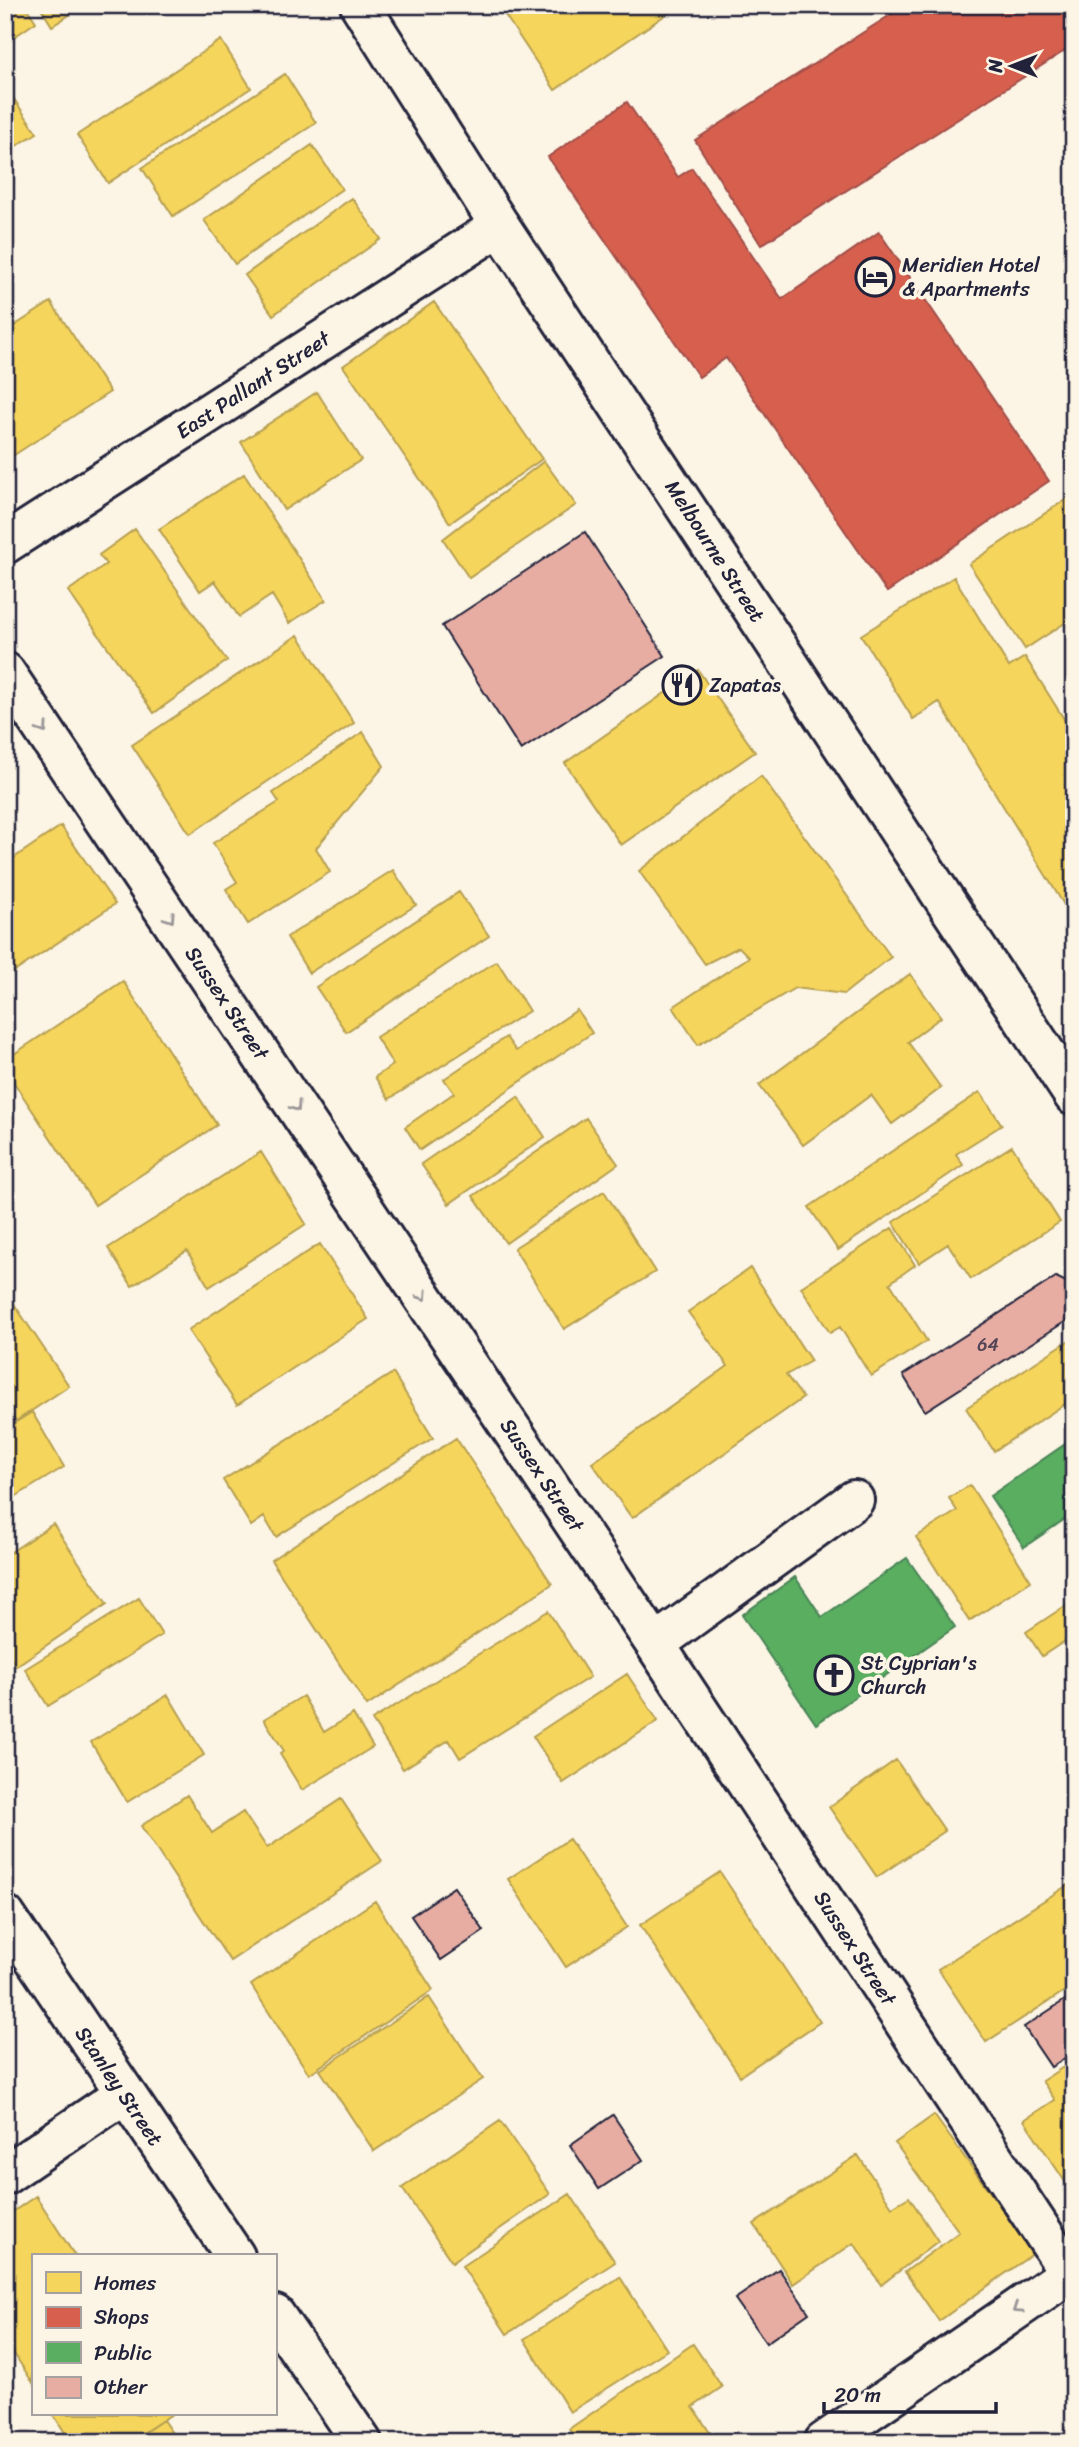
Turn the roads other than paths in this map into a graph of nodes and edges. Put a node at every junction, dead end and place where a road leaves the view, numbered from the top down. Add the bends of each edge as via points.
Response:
1 (360, 5) edge
2 (500, 226) junction
3 (5, 544) edge
4 (5, 672) edge
5 (1074, 1096) edge
6 (854, 1500) dead end
7 (655, 1644) junction
8 (5, 1915) edge
9 (124, 2094) junction
10 (5, 2175) edge
11 (234, 2254) edge
12 (1072, 2275) edge
13 (276, 2316) edge
14 (362, 2442) edge
15 (824, 2442) edge

1 - 2 street, Melbourne Street
2 - 3 street, East Pallant Street
2 - 5 street, Melbourne Street
4 -> 7 street, Sussex Street
6 - 7 street
7 - 12 street, Sussex Street
8 - 9 street, Stanley Street
9 - 10 street
9 - 11 street, Stanley Street
12 -> 15 street
13 - 14 street

